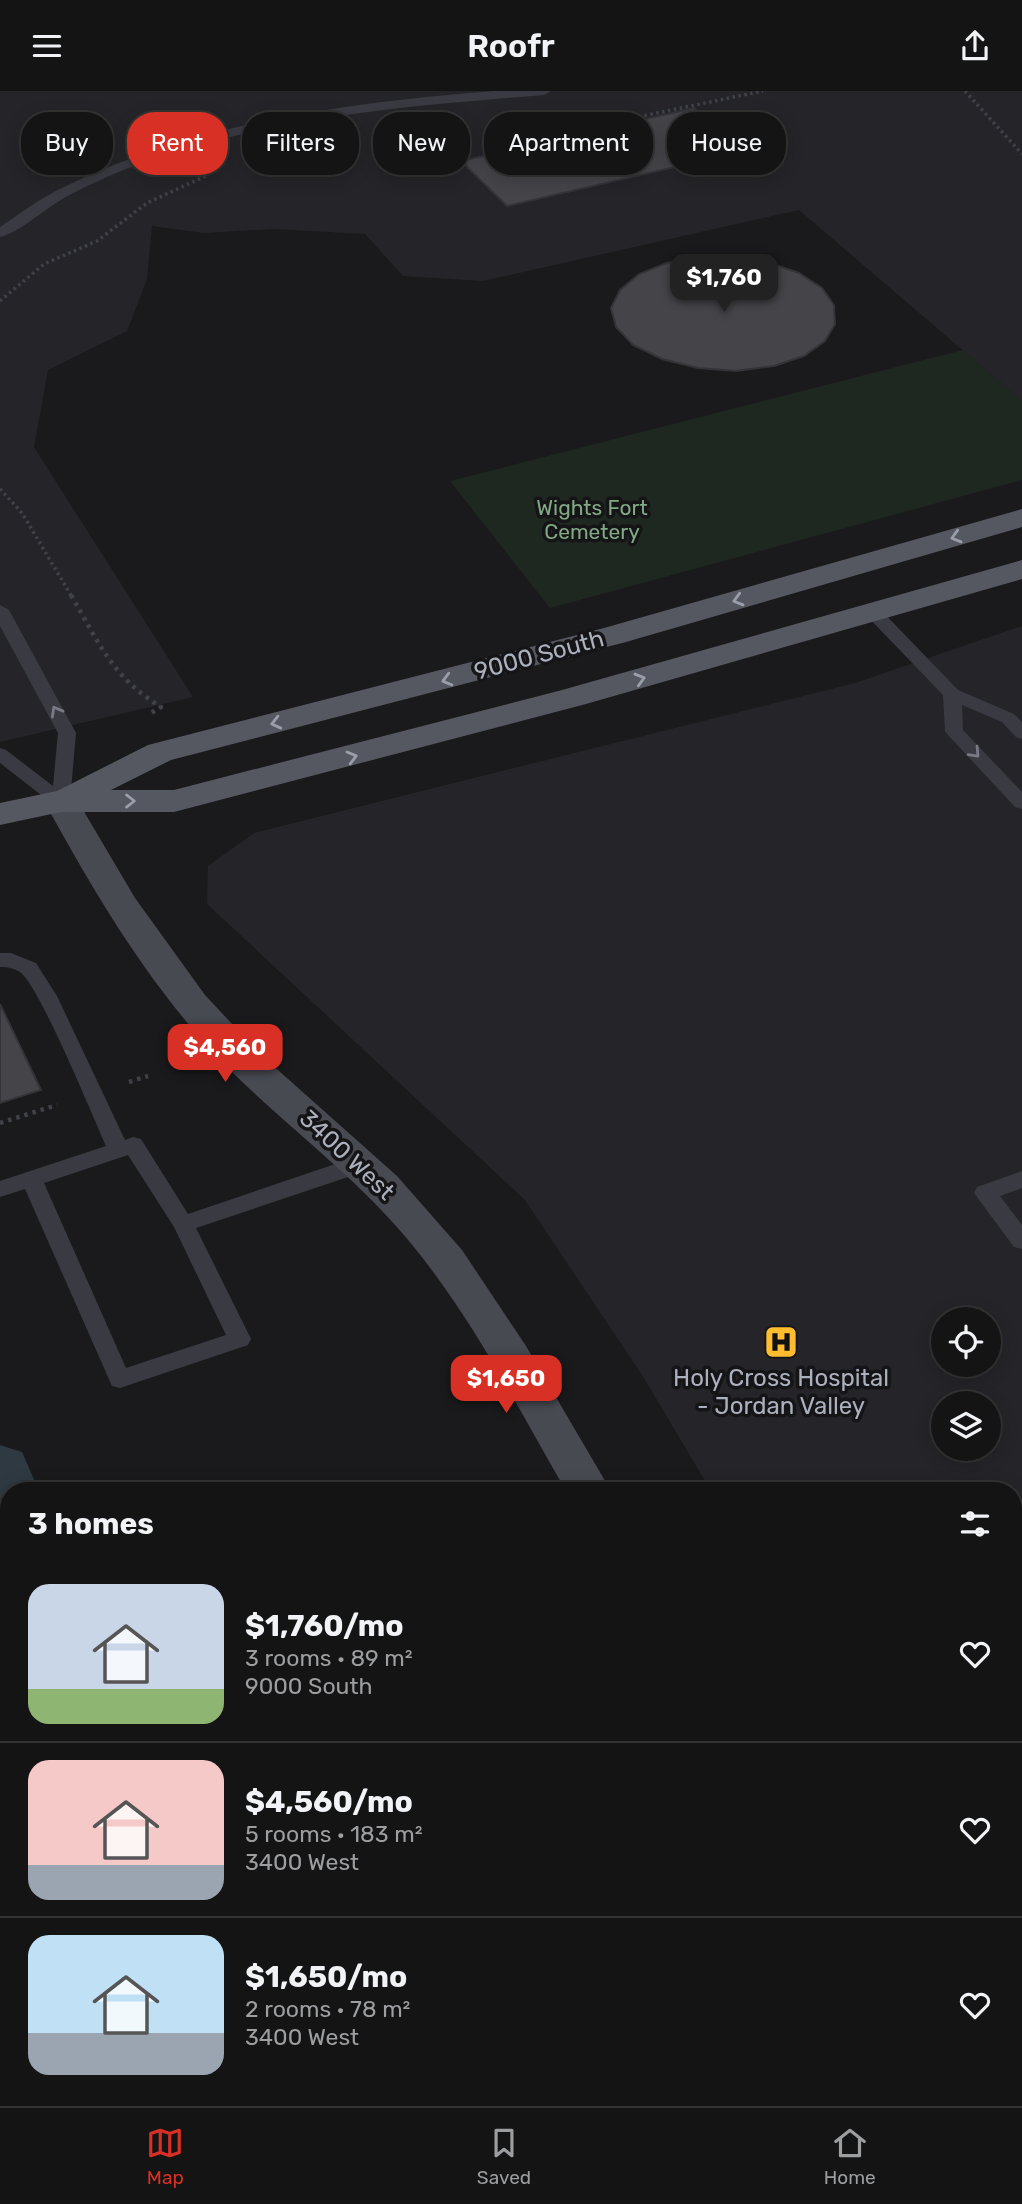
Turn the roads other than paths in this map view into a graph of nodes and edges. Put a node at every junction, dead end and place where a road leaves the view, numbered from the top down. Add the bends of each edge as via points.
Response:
1 (544, 91) edge
2 (0, 233) edge
3 (1022, 518) edge
4 (1022, 569) edge
5 (0, 610) edge
6 (873, 612) junction
7 (952, 694) junction
8 (1022, 733) edge
9 (0, 754) edge
10 (61, 801) junction
11 (1022, 803) edge
12 (0, 814) edge
13 (0, 960) edge
14 (119, 1150) junction
15 (361, 1164) junction
16 (31, 1179) junction
17 (1022, 1179) edge
18 (0, 1189) edge
19 (183, 1224) junction
20 (1022, 1241) edge
21 (583, 1482) edge

1 - 2 lane via 338,113 202,138 102,174 33,208
3 -> 10 main road, 9000 South via 413,689 160,751
4 - 6 main road, 9000 South
10 -> 5 lane via 67,733
6 - 7 lane
10 -> 6 main road, 9000 South via 173,801 433,735
7 - 8 lane via 1008,718
7 -> 11 lane via 954,731
9 - 10 lane
10 - 12 main road, 9000 South
10 - 15 street, 3400 West via 139,936 189,1002 248,1065
13 - 14 lane via 29,968 47,996
14 - 16 lane
14 - 19 lane via 133,1145
15 - 19 lane
15 - 21 street, 3400 West via 452,1267
16 - 18 lane
16 - 19 lane via 120,1379 240,1339
17 - 20 lane via 985,1193

